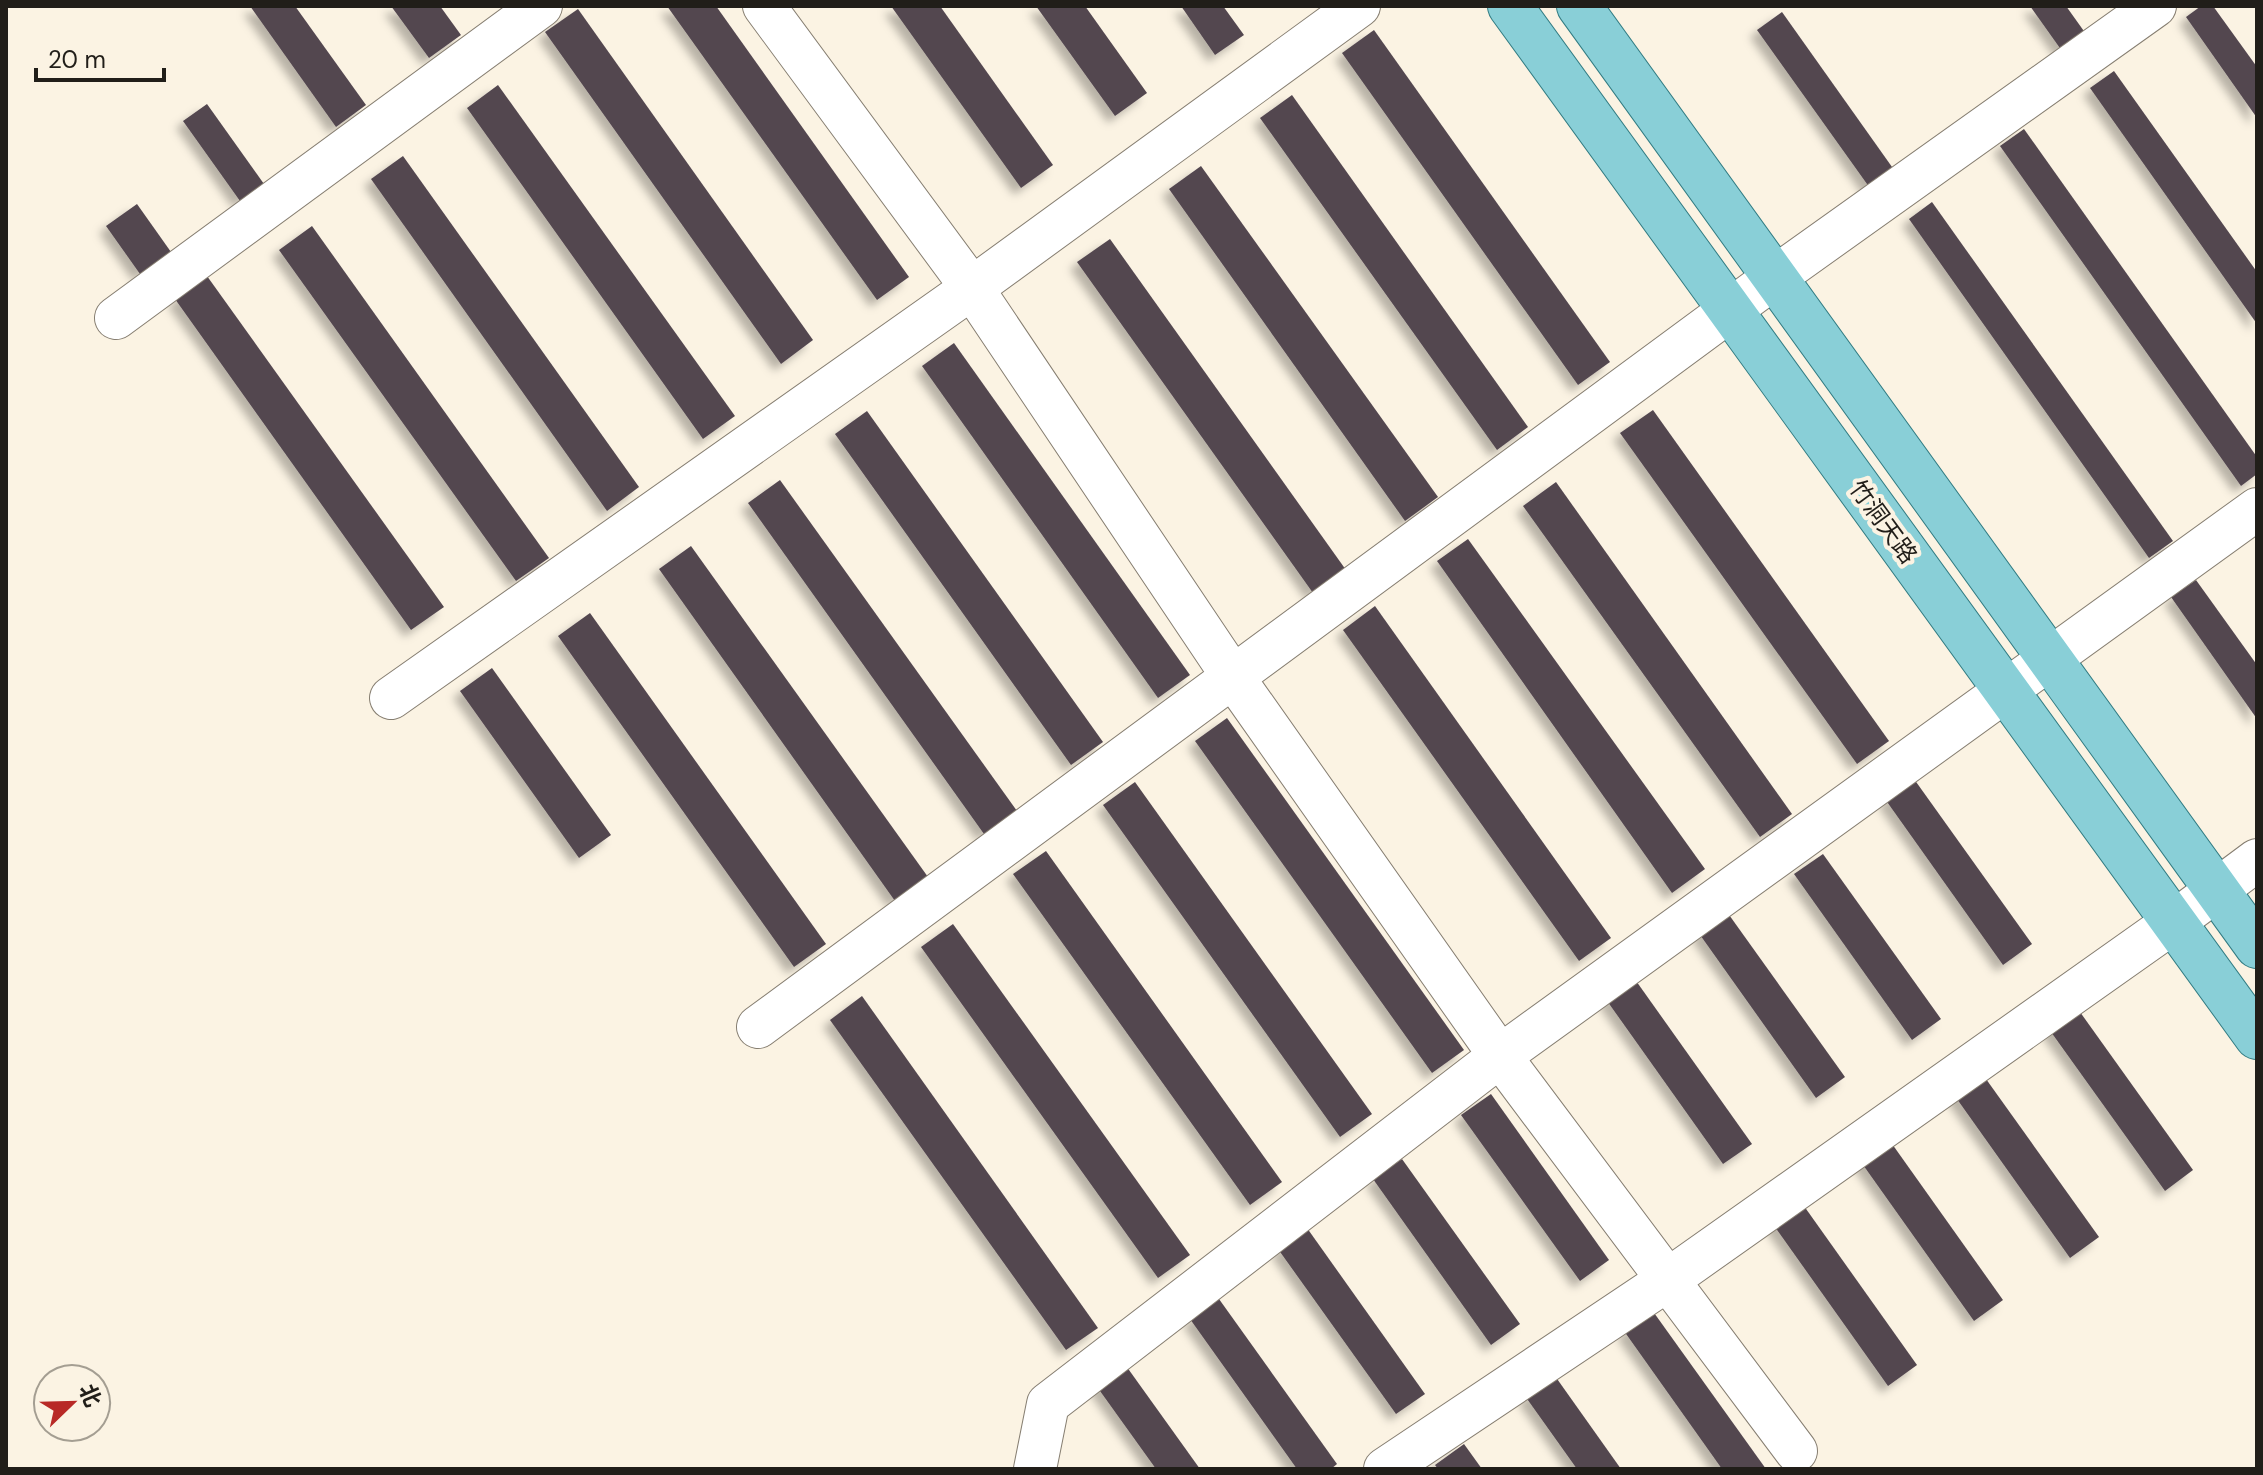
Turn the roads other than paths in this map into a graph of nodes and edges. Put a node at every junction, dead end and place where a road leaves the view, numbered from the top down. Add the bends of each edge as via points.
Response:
1 (541, 6) edge
2 (764, 6) edge
3 (1359, 6) edge
4 (1510, 6) edge
5 (1579, 6) edge
6 (2155, 6) edge
7 (1775, 277) junction
8 (972, 288) junction
9 (1730, 310) junction
10 (116, 318) dead end
11 (2257, 509) edge
12 (2051, 659) junction
13 (1233, 677) junction
14 (2006, 692) junction
15 (391, 698) dead end
16 (2257, 860) edge
17 (2215, 890) junction
18 (2175, 921) junction
19 (2257, 946) edge
20 (758, 1027) dead end
21 (2257, 1037) edge
22 (1500, 1056) junction
23 (1669, 1279) junction
24 (1796, 1451) dead end
25 (1035, 1469) edge
26 (1385, 1469) edge

1 - 10 street
2 - 8 street
3 - 8 street
4 - 9 main road, 竹洞天路
5 - 7 main road
6 - 7 street
7 - 9 street
7 - 12 main road
8 - 13 street
8 - 15 street
9 - 13 street
9 - 14 main road, 竹洞天路
11 - 12 street
12 - 14 street
12 - 17 main road
13 - 20 street
13 - 22 street
14 - 18 main road, 竹洞天路
14 - 22 street
16 - 17 street
17 - 18 street
17 - 19 main road
18 - 21 main road, 竹洞天路
18 - 23 street
22 - 23 street
22 - 25 street via 1048,1404
23 - 24 street
23 - 26 street

